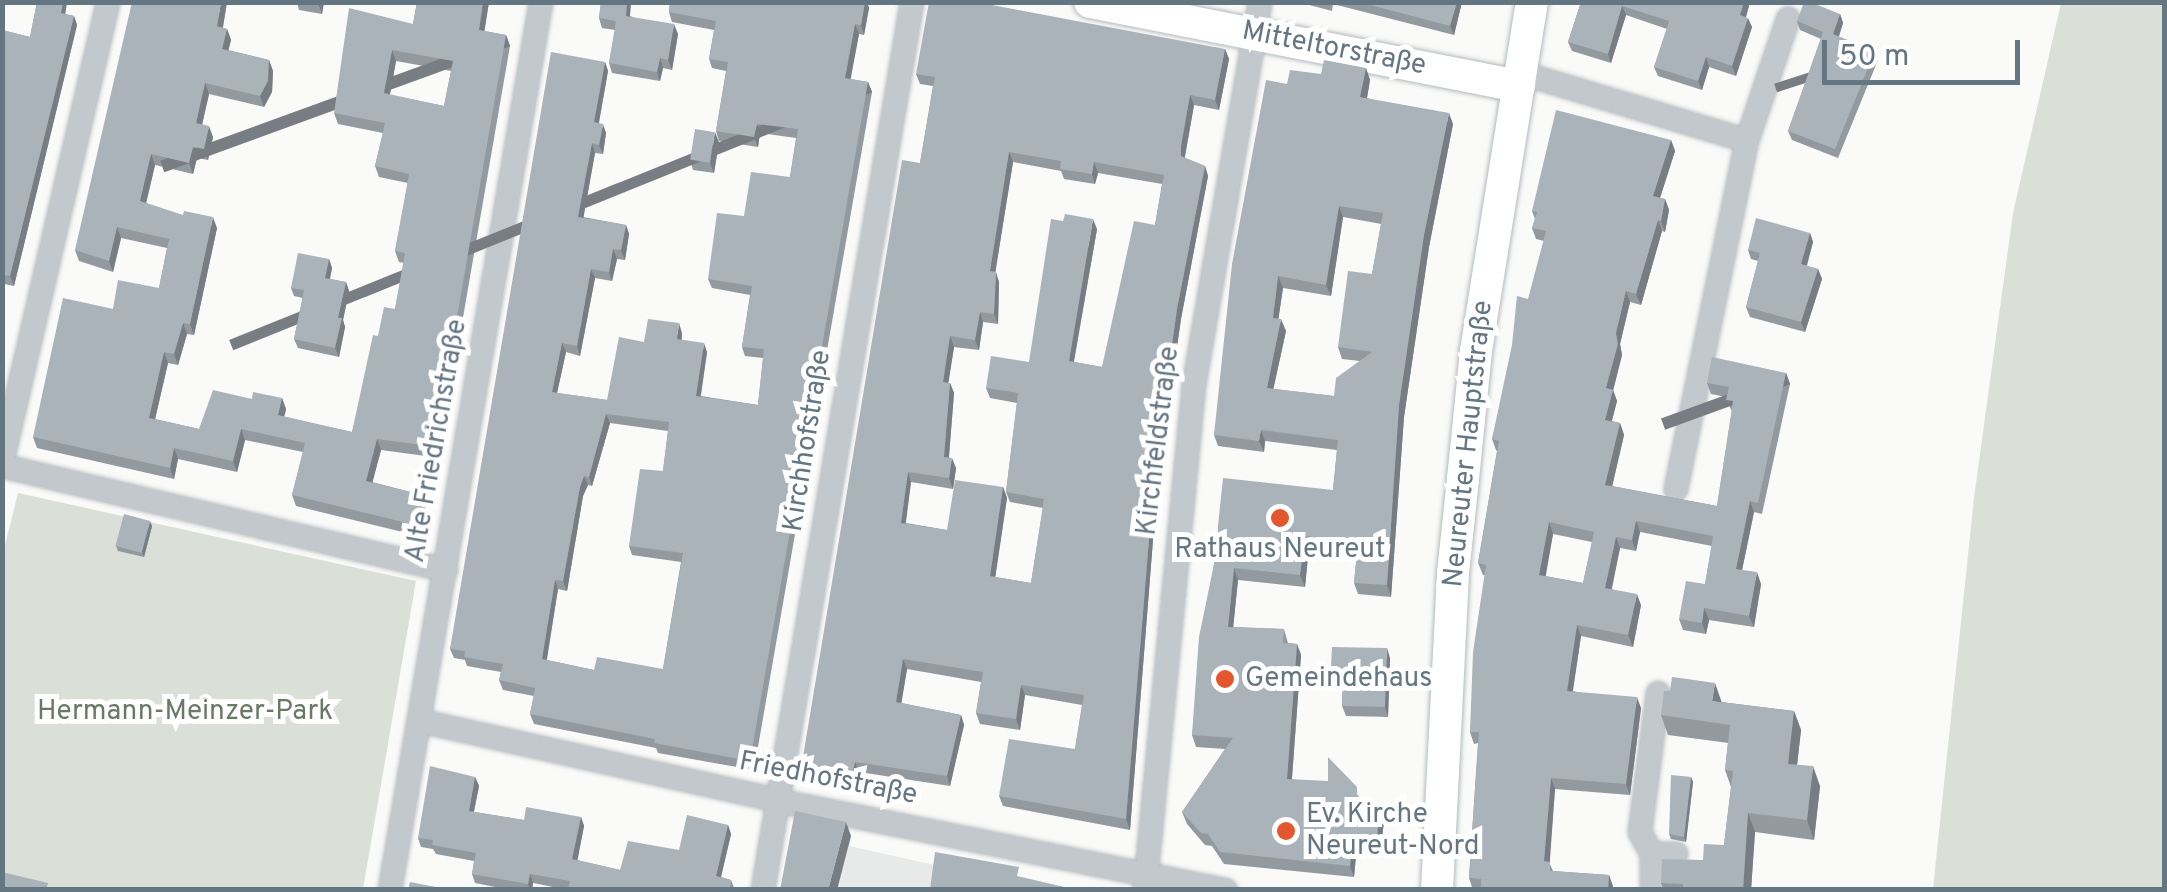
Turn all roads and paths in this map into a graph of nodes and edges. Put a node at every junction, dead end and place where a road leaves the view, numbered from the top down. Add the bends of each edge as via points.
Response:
1 (108, 2) edge
2 (541, 2) edge
3 (912, 2) edge
4 (1090, 2) edge
5 (1532, 2) edge
6 (1257, 18) edge
7 (1788, 19) dead end
8 (1520, 79) junction
9 (1747, 141) junction
10 (2, 464) edge
11 (1676, 489) dead end
12 (446, 570) junction
13 (1658, 692) dead end
14 (420, 721) junction
15 (779, 800) junction
16 (1652, 854) junction
17 (1676, 854) dead end
18 (1146, 880) edge
19 (390, 890) edge
20 (764, 890) edge
21 (1226, 890) edge
22 (1437, 890) edge
23 (1652, 890) edge

1 - 10 street
2 - 12 street, Alte Friedrichstraße
3 - 15 street, Kirchhofstraße
4 - 6 street, Mitteltorstraße
5 - 8 street, Neureuter Hauptstraße
6 - 8 street, Mitteltorstraße
6 - 18 street, Kirchfeldstraße via 1194,385
7 - 9 street
8 - 9 street
8 - 22 street, Neureuter Hauptstraße via 1476,352 1457,535
9 - 11 street
10 - 12 street
12 - 14 street, Alte Friedrichstraße
13 - 16 street via 1640,832
14 - 15 street, Friedhofstraße
14 - 19 street, Alte Friedrichstraße
15 - 18 street, Friedhofstraße
15 - 20 street, Kirchhofstraße
16 - 17 street
16 - 23 street
18 - 21 street, Friedhofstraße

